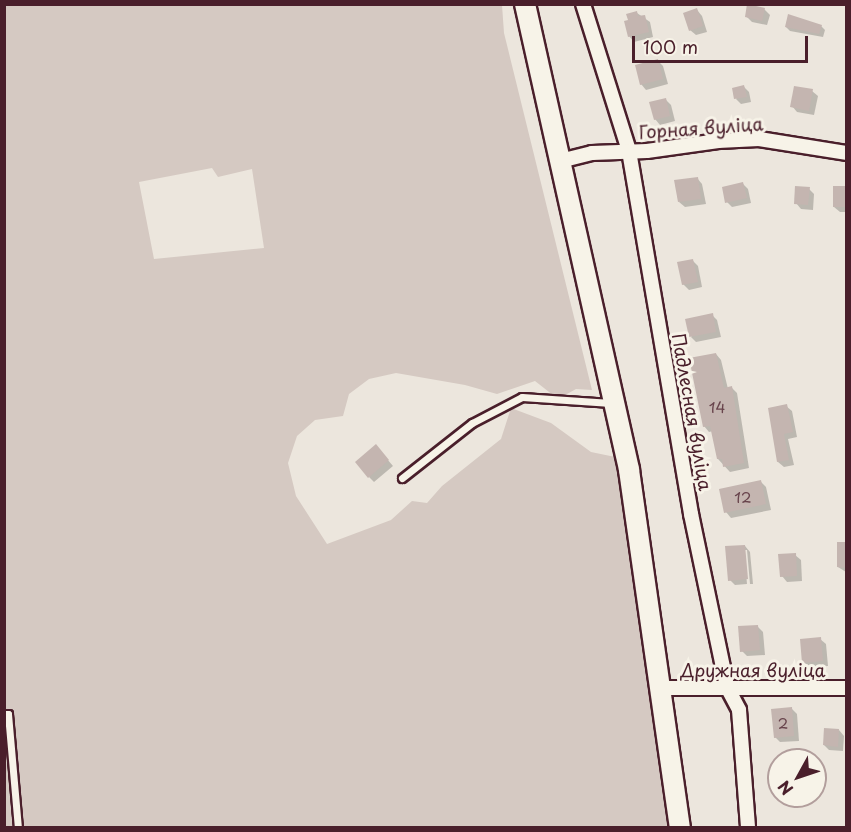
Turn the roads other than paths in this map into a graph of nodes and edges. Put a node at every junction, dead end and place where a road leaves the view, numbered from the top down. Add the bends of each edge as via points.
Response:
1 (525, 4) edge
2 (583, 4) edge
3 (629, 151) junction
4 (846, 153) edge
5 (560, 161) junction
6 (614, 403) junction
7 (402, 478) dead end
8 (727, 687) junction
9 (660, 688) junction
10 (846, 688) edge
11 (4, 714) edge
12 (18, 828) edge
13 (680, 828) edge
14 (748, 828) edge

1 - 5 street
2 - 3 street, Падлесная вуліца
3 - 4 street, Горная вуліца via 759,139
3 - 5 street, Горная вуліца via 592,153
3 - 8 street, Падлесная вуліца via 691,514
5 - 6 street
6 - 7 lane via 522,397 472,423
6 - 9 street via 629,470
8 - 9 street, Дружная вуліца
8 - 10 street, Дружная вуліца
8 - 14 street, Падлесная вуліца via 739,710
9 - 13 street
11 - 12 lane via 8,714

